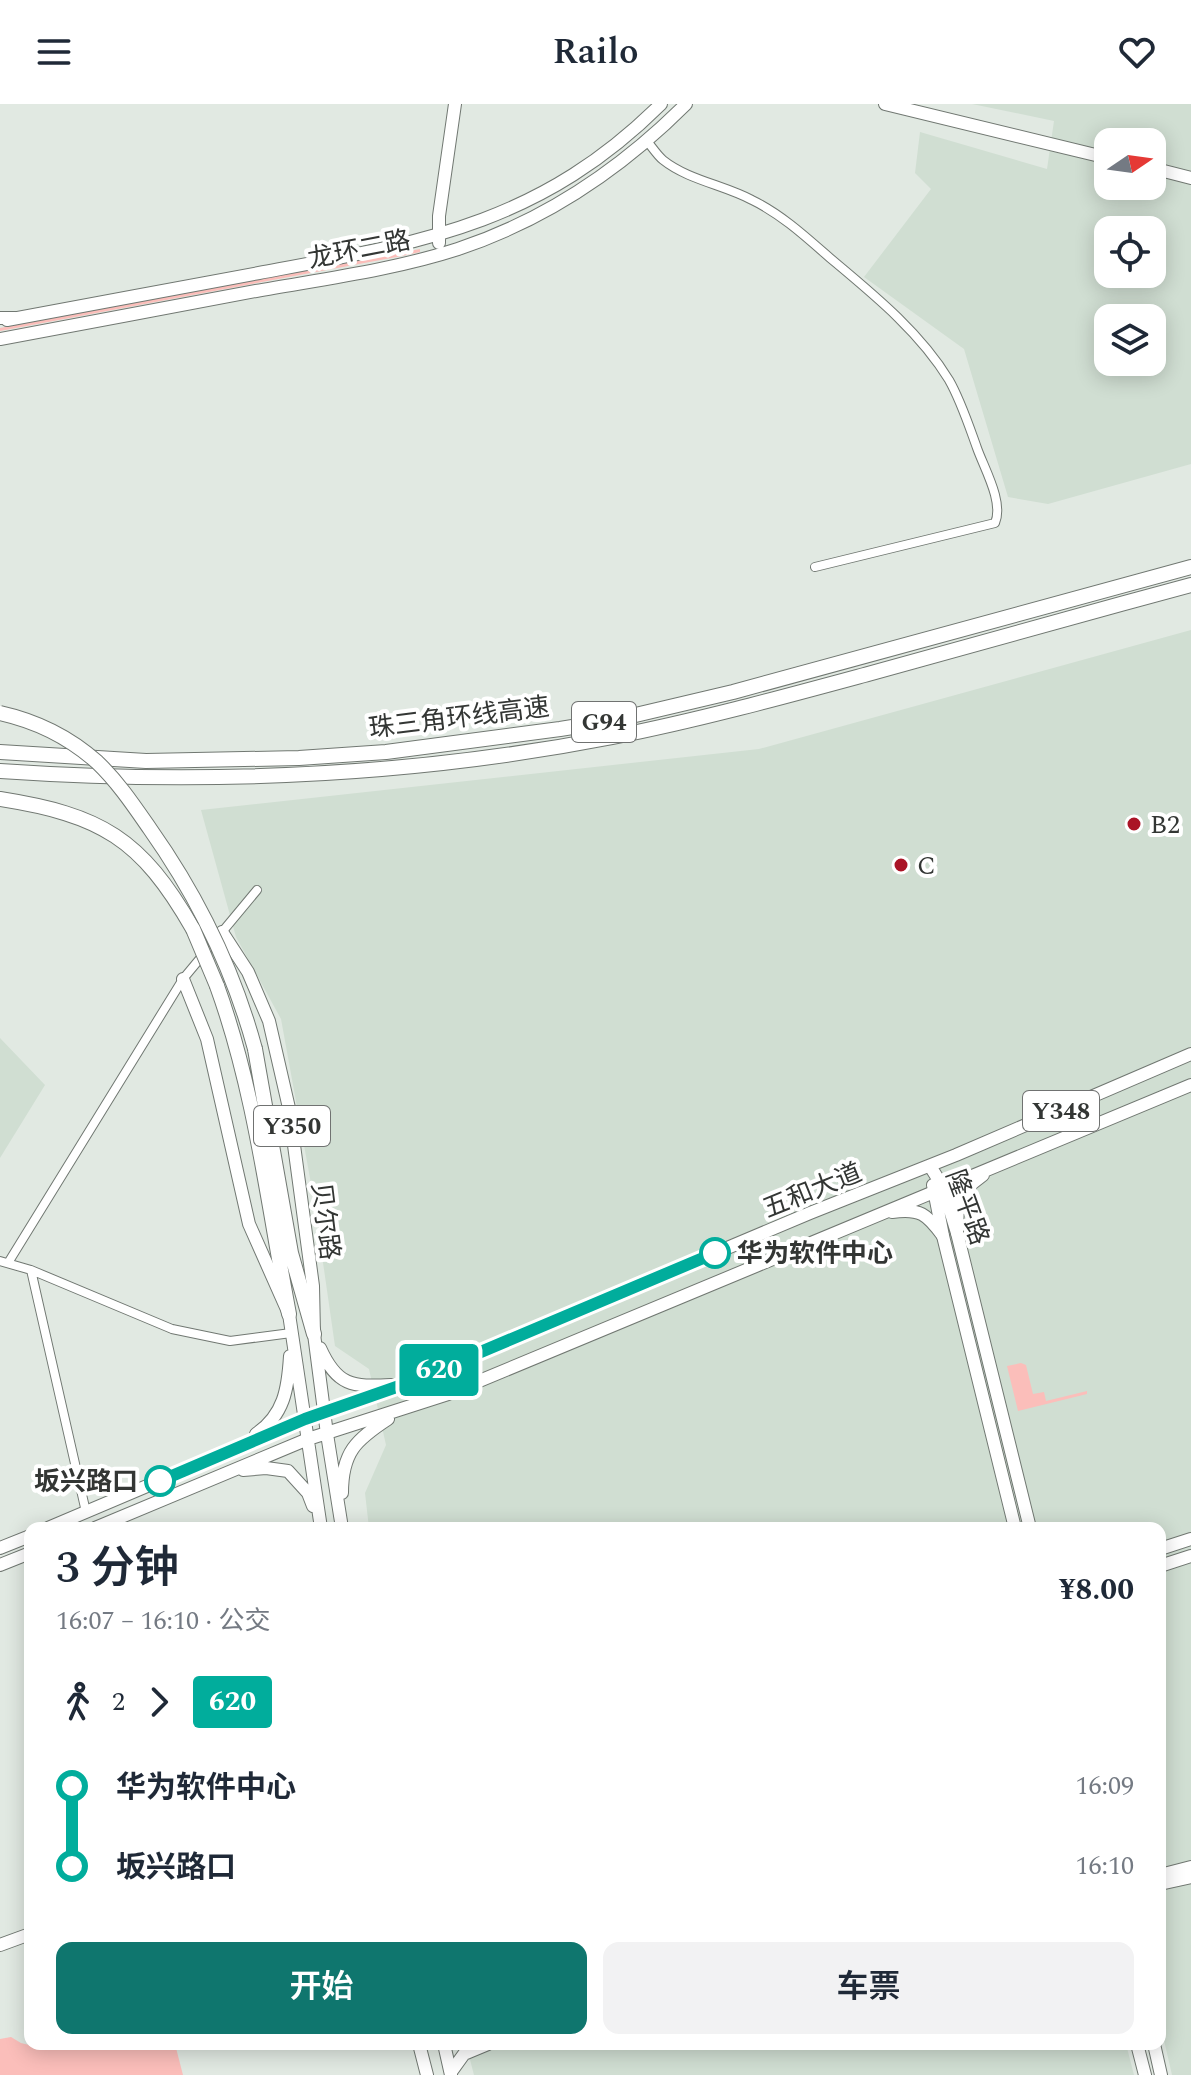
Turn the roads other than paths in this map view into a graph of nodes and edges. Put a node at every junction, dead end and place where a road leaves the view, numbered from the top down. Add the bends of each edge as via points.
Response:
1 (455, 104) edge
2 (661, 104) edge
3 (686, 104) edge
4 (885, 104) edge
5 (647, 141) junction
6 (1094, 155) edge
7 (1166, 172) edge
8 (1191, 178) edge
9 (437, 236) junction
10 (442, 254) junction
11 (0, 320) edge
12 (0, 339) edge
13 (815, 567) dead end
14 (1191, 567) edge
15 (1191, 585) edge
16 (0, 713) edge
17 (0, 752) edge
18 (0, 771) edge
19 (0, 799) edge
20 (257, 890) dead end
21 (222, 932) junction
22 (183, 979) junction
23 (1191, 1054) edge
24 (1191, 1085) edge
25 (1000, 1163) junction
26 (930, 1166) junction
27 (938, 1189) junction
28 (877, 1215) junction
29 (957, 1233) junction
30 (943, 1236) junction
31 (4, 1262) edge
32 (31, 1270) junction
33 (289, 1314) junction
34 (291, 1333) junction
35 (314, 1334) junction
36 (405, 1384) junction
37 (403, 1408) junction
38 (325, 1413) junction
39 (305, 1419) junction
40 (327, 1434) junction
41 (308, 1439) junction
42 (234, 1450) junction
43 (232, 1471) junction
44 (86, 1512) junction
45 (62, 1522) edge
46 (109, 1522) edge
47 (319, 1522) edge
48 (320, 1522) edge
49 (341, 1522) edge
50 (342, 1522) edge
51 (1014, 1522) edge
52 (1029, 1522) edge
53 (24, 1538) edge
54 (1191, 1539) edge
55 (1166, 1547) edge
56 (0, 1548) edge
57 (1191, 1556) edge
58 (24, 1558) edge
59 (1166, 1564) edge
60 (0, 1565) edge
61 (1191, 1867) edge
62 (1166, 1873) edge
63 (1191, 1877) edge
64 (1166, 1883) edge
65 (24, 1936) edge
66 (0, 1945) edge
67 (421, 2050) edge
68 (445, 2050) edge
69 (474, 2050) edge
70 (1139, 2050) edge
71 (1155, 2050) edge
72 (451, 2074) edge
73 (427, 2075) edge
74 (1145, 2075) edge
75 (1161, 2075) edge

1 - 9 main road
2 - 9 main road, 龙环二路 via 559,184 506,212
3 - 5 main road, 龙环二路
4 - 6 main road
5 - 10 main road, 龙环二路 via 552,207
5 - 13 street via 663,160 682,171 769,210 861,284 936,362 970,428 993,492 995,523
7 - 8 main road
9 - 10 main road
9 - 11 main road, 龙环二路
10 - 12 main road, 龙环二路
14 - 17 highway, 珠三角环线高速 / G94 via 733,692 546,732 299,758 146,761
15 - 18 highway, 珠三角环线高速 / G94 via 738,709 522,753 216,777
16 - 35 highway, bridge via 44,726 97,762 166,851 208,921 255,1049 291,1253
19 - 33 highway, bridge via 59,809 113,833 160,876 193,929 228,1018 252,1109
20 - 21 street
21 - 22 street
21 - 35 main road, 贝尔路 / Y350 via 248,972 269,1021 283,1079 313,1286
22 - 31 street
22 - 33 main road, Y350 via 207,1039 249,1224
23 - 26 main road, 五和大道 / Y348
24 - 25 main road, 五和大道 / Y348
25 - 27 main road, 五和大道 / Y348
25 - 29 main road via 961,1194
26 - 27 main road, 隆平路
26 - 36 main road, 五和大道 / Y348
27 - 28 main road, 五和大道 / Y348
27 - 29 main road, 隆平路
27 - 30 main road, 隆平路
28 - 30 main road via 922,1213
28 - 37 main road, 五和大道 / Y348 via 448,1394
29 - 52 main road, 隆平路
30 - 51 main road, 隆平路
31 - 32 street
32 - 34 street via 172,1329 230,1341
32 - 44 street
33 - 34 main road, Y350
34 - 39 main road, Y350
34 - 42 main road via 285,1401 265,1428
35 - 36 main road via 339,1378 363,1387
35 - 38 main road, 贝尔路 / Y350
36 - 38 main road, 五和大道 / Y348
37 - 40 main road, 五和大道 / Y348
37 - 50 main road via 349,1451
38 - 39 main road, 五和大道 / Y348
38 - 40 main road, 贝尔路 / Y350
39 - 41 main road, Y350
39 - 42 main road, 五和大道 / Y348
40 - 41 main road, 五和大道 / Y348
40 - 49 main road, 贝尔路 / Y350
41 - 43 main road, 五和大道 / Y348
41 - 48 main road, Y350
42 - 44 main road, 五和大道 / Y348
43 - 46 main road, 五和大道 / Y348
43 - 47 main road via 288,1471 308,1493
44 - 45 main road, 五和大道 / Y348
53 - 56 main road
54 - 55 main road
57 - 59 main road
58 - 60 main road
61 - 62 main road
63 - 64 main road
65 - 66 main road
67 - 73 main road
68 - 72 main road
69 - 72 main road via 464,2054
70 - 74 main road
71 - 75 main road

